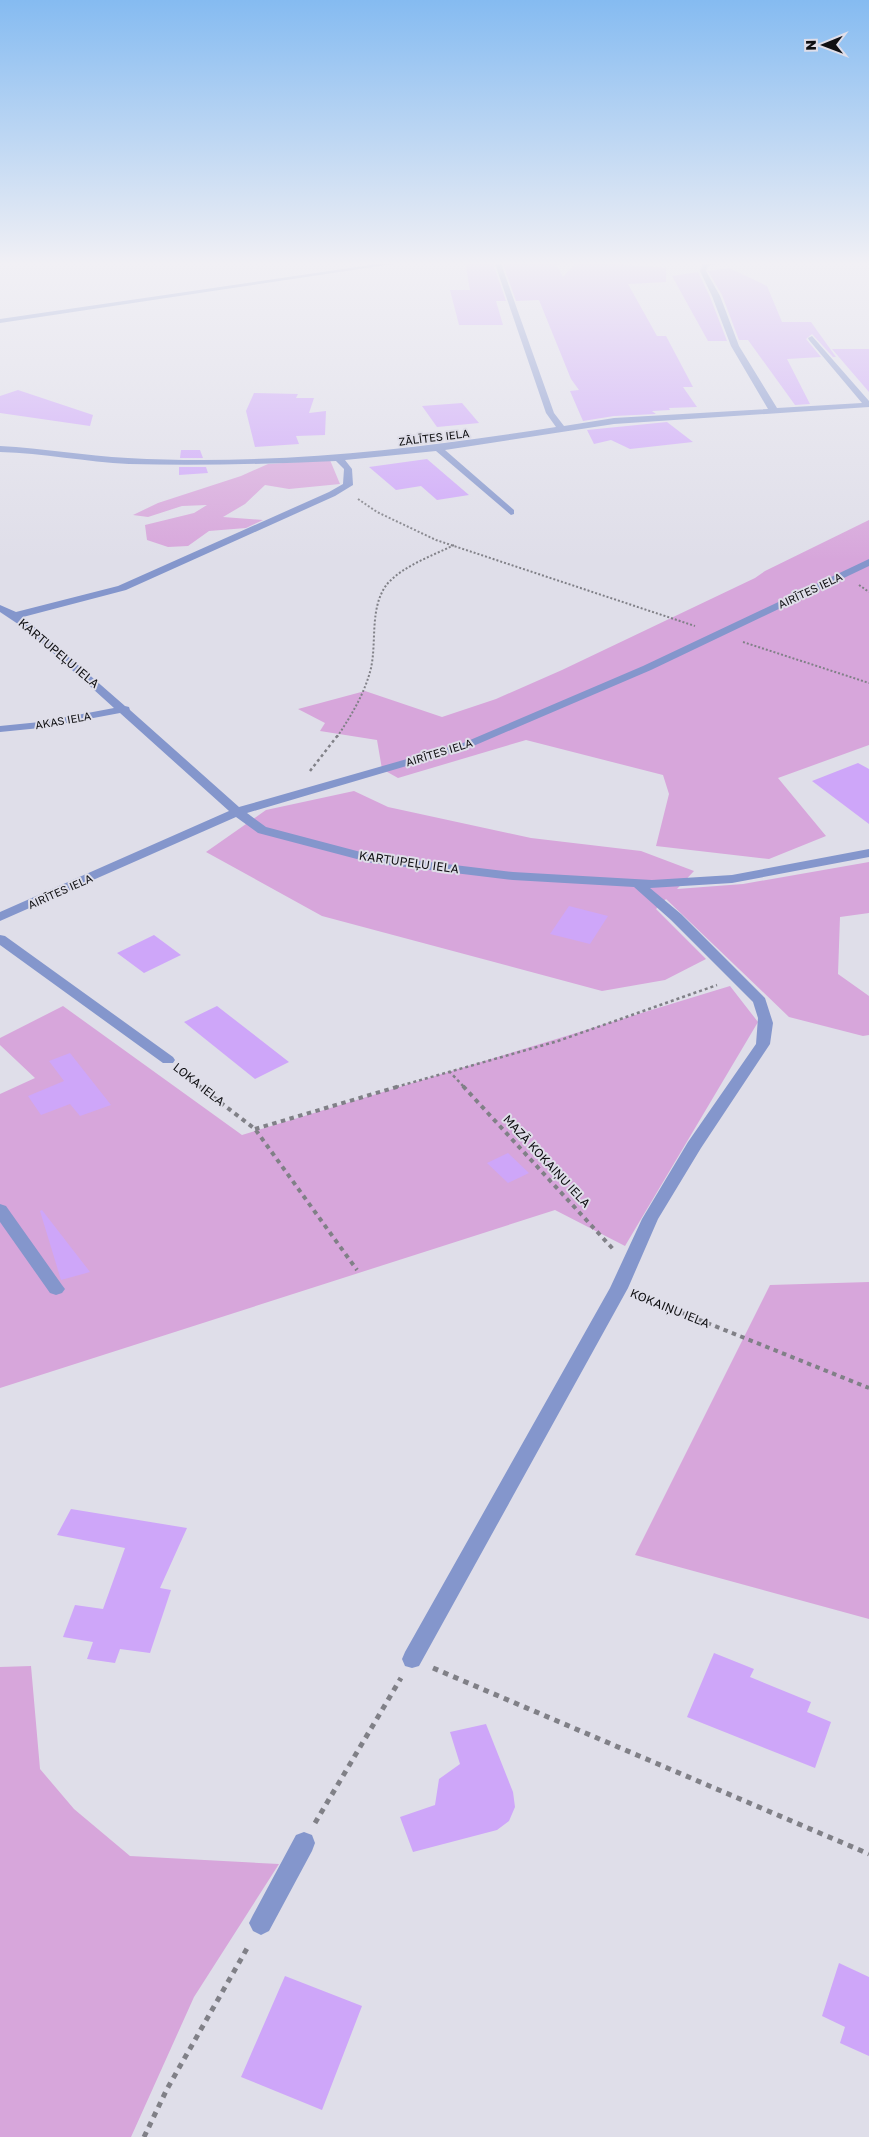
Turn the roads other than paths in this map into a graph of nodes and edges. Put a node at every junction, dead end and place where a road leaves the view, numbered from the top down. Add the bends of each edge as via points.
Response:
1 (532, 361) edge
2 (743, 361) edge
3 (831, 361) edge
4 (868, 405) edge
5 (774, 411) junction
6 (561, 428) junction
7 (438, 448) junction
8 (0, 449) edge
9 (338, 458) junction
10 (512, 512) dead end
11 (869, 562) edge
12 (0, 608) edge
13 (15, 616) junction
14 (125, 709) junction
15 (0, 729) edge
16 (237, 812) junction
17 (869, 853) edge
18 (637, 883) junction
19 (0, 917) edge
20 (0, 939) edge
21 (168, 1060) road end
22 (0, 1210) edge
23 (56, 1289) dead end
24 (412, 1660) road end
25 (304, 1843) road end
26 (261, 1923) road end

1 - 6 street via 550,413
2 - 5 street
3 - 4 street
4 - 5 street, ZĀLĪTES IELA
5 - 6 street, ZĀLĪTES IELA via 657,417
6 - 7 street, ZĀLĪTES IELA
7 - 9 street, ZĀLĪTES IELA
7 - 10 street
8 - 9 street, ZĀLĪTES IELA via 38,450 127,461 253,462
9 - 13 street via 348,469 348,485 340,490 122,588
11 - 16 street, AIRĪTES IELA via 647,668 466,745
12 - 13 street, KARTUPEĻU IELA
13 - 14 street, KARTUPEĻU IELA
14 - 15 street, AKAS IELA
14 - 16 street, KARTUPEĻU IELA
16 - 18 street, KARTUPEĻU IELA via 262,830 372,859 513,876
16 - 19 street, AIRĪTES IELA
17 - 18 street, KARTUPEĻU IELA via 732,879
18 - 24 street, KOKAIŅU IELA via 760,1001 767,1018 766,1031 759,1051 694,1146 650,1219 619,1288
20 - 21 street, LOKA IELA
22 - 23 street
25 - 26 street

